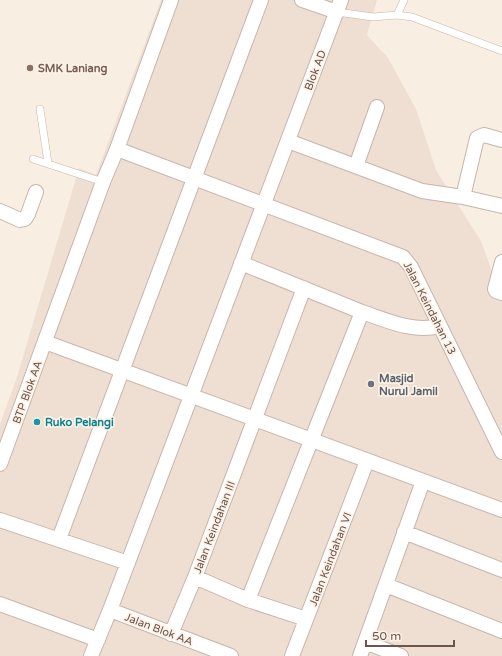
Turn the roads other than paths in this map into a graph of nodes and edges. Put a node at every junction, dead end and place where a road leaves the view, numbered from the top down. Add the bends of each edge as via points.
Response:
1 (171, 0) edge
2 (261, 0) edge
3 (302, 0) edge
4 (404, 0) edge
5 (339, 6) edge
6 (397, 15) junction
7 (502, 51) edge
8 (377, 107) dead end
9 (40, 109) dead end
10 (502, 140) edge
11 (288, 141) junction
12 (117, 149) junction
13 (33, 159) dead end
14 (48, 163) junction
15 (356, 166) junction
16 (194, 178) junction
17 (103, 182) junction
18 (36, 192) dead end
19 (463, 197) junction
20 (263, 204) junction
21 (502, 206) edge
22 (0, 211) edge
23 (502, 262) edge
24 (241, 263) junction
25 (304, 288) junction
26 (502, 293) edge
27 (362, 312) junction
28 (439, 326) junction
29 (45, 342) junction
30 (121, 369) junction
31 (192, 396) junction
32 (255, 419) junction
33 (312, 440) junction
34 (502, 452) edge
35 (367, 461) junction
36 (0, 464) edge
37 (423, 481) junction
38 (502, 510) edge
39 (0, 520) edge
40 (404, 532) junction
41 (59, 539) junction
42 (128, 563) junction
43 (502, 570) edge
44 (195, 578) junction
45 (386, 585) junction
46 (248, 600) junction
47 (0, 604) edge
48 (110, 610) junction
49 (306, 619) junction
50 (502, 631) edge
51 (171, 634) junction
52 (98, 640) junction
53 (365, 642) junction
54 (91, 656) edge
55 (231, 656) edge
56 (292, 656) edge
57 (360, 656) edge
58 (401, 656) edge

1 - 12 street, BTP Blok AA
2 - 16 street
3 - 5 street
4 - 6 lane
5 - 6 lane via 373,17
5 - 11 street, Blok AD
6 - 7 lane via 412,17
8 - 15 street
9 - 14 lane
10 - 19 street via 484,135 477,138
11 - 15 street
11 - 20 street, Blok AD
12 - 16 street, Jalan Keindahan 13
12 - 17 street, BTP Blok AA
13 - 14 lane
14 - 17 lane
15 - 19 street via 422,191
16 - 20 street, Jalan Keindahan 13
16 - 30 street
17 - 29 street, BTP Blok AA
18 - 22 street via 25,219 20,220
19 - 21 street
20 - 24 street, Blok AD
20 - 28 street, Jalan Keindahan 13 via 403,257 411,267
23 - 26 street via 495,288
24 - 25 street
24 - 31 street, Blok AD
25 - 27 street
25 - 32 street, Jalan Keindahan III
27 - 28 street via 414,327
27 - 33 street
28 - 34 street, Jalan Keindahan 13
29 - 30 street
29 - 36 street, BTP Blok AA
30 - 31 street
30 - 41 street
31 - 32 street
31 - 42 street, Blok AD
32 - 33 street
32 - 44 street, Jalan Keindahan III
33 - 35 street
33 - 46 street
35 - 37 street
35 - 49 street, Jalan Keindahan VI
37 - 38 street
37 - 40 street
39 - 41 street
40 - 43 street
40 - 45 street
41 - 42 street
42 - 48 street, Blok AD
44 - 46 street
44 - 51 street, Jalan Keindahan III
45 - 50 street
45 - 53 street
46 - 49 street
47 - 52 street
48 - 51 street, Jalan Blok AA
48 - 52 street, Blok AD
49 - 56 street, Jalan Keindahan VI
51 - 55 street, Jalan Blok AA
52 - 54 street, Blok AD
53 - 57 street
53 - 58 street

